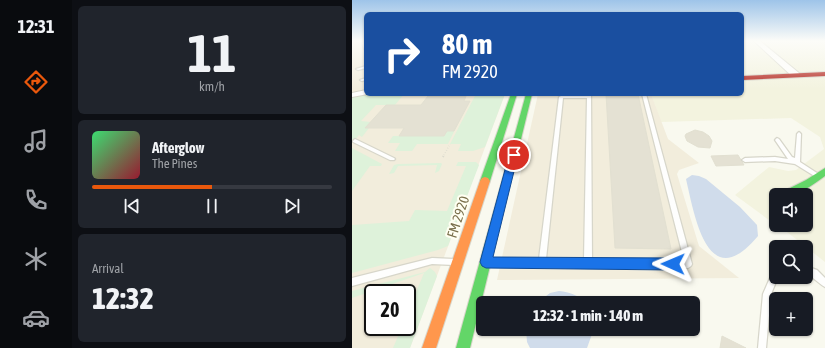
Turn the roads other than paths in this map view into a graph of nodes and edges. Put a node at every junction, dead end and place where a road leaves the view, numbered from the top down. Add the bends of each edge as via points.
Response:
1 (776, 57) edge
2 (364, 68) edge
3 (358, 69) dead end
4 (825, 74) edge
5 (796, 75) junction
6 (744, 78) edge
7 (364, 92) edge
8 (352, 95) edge
9 (513, 96) edge
10 (528, 96) edge
11 (575, 96) edge
12 (589, 96) edge
13 (645, 96) edge
14 (799, 134) dead end
15 (777, 140) dead end
16 (355, 141) dead end
17 (392, 159) dead end
18 (745, 160) dead end
19 (797, 162) junction
20 (822, 174) edge
21 (799, 188) edge
22 (486, 262) junction
23 (458, 263) junction
24 (542, 263) junction
25 (588, 264) junction
26 (813, 273) edge
27 (352, 282) edge
28 (825, 282) edge
29 (772, 284) edge
30 (429, 348) edge
31 (463, 348) edge
32 (762, 348) edge

1 - 5 street
2 - 3 lane
4 - 5 main road
5 - 6 main road
7 - 8 street
9 - 23 main road, FM 2920 / FM 2920
10 - 22 main road
11 - 24 lane via 561,97
12 - 25 lane
13 - 25 lane via 688,264
14 - 19 lane
15 - 19 lane via 790,158
16 - 17 lane
18 - 19 lane via 775,159
19 - 20 lane
20 - 21 main road
22 - 24 lane
22 - 31 main road
23 - 27 lane via 432,261
23 - 30 main road, FM 2920 / FM 2920
24 - 25 lane
26 - 28 lane
29 - 32 lane via 767,294

